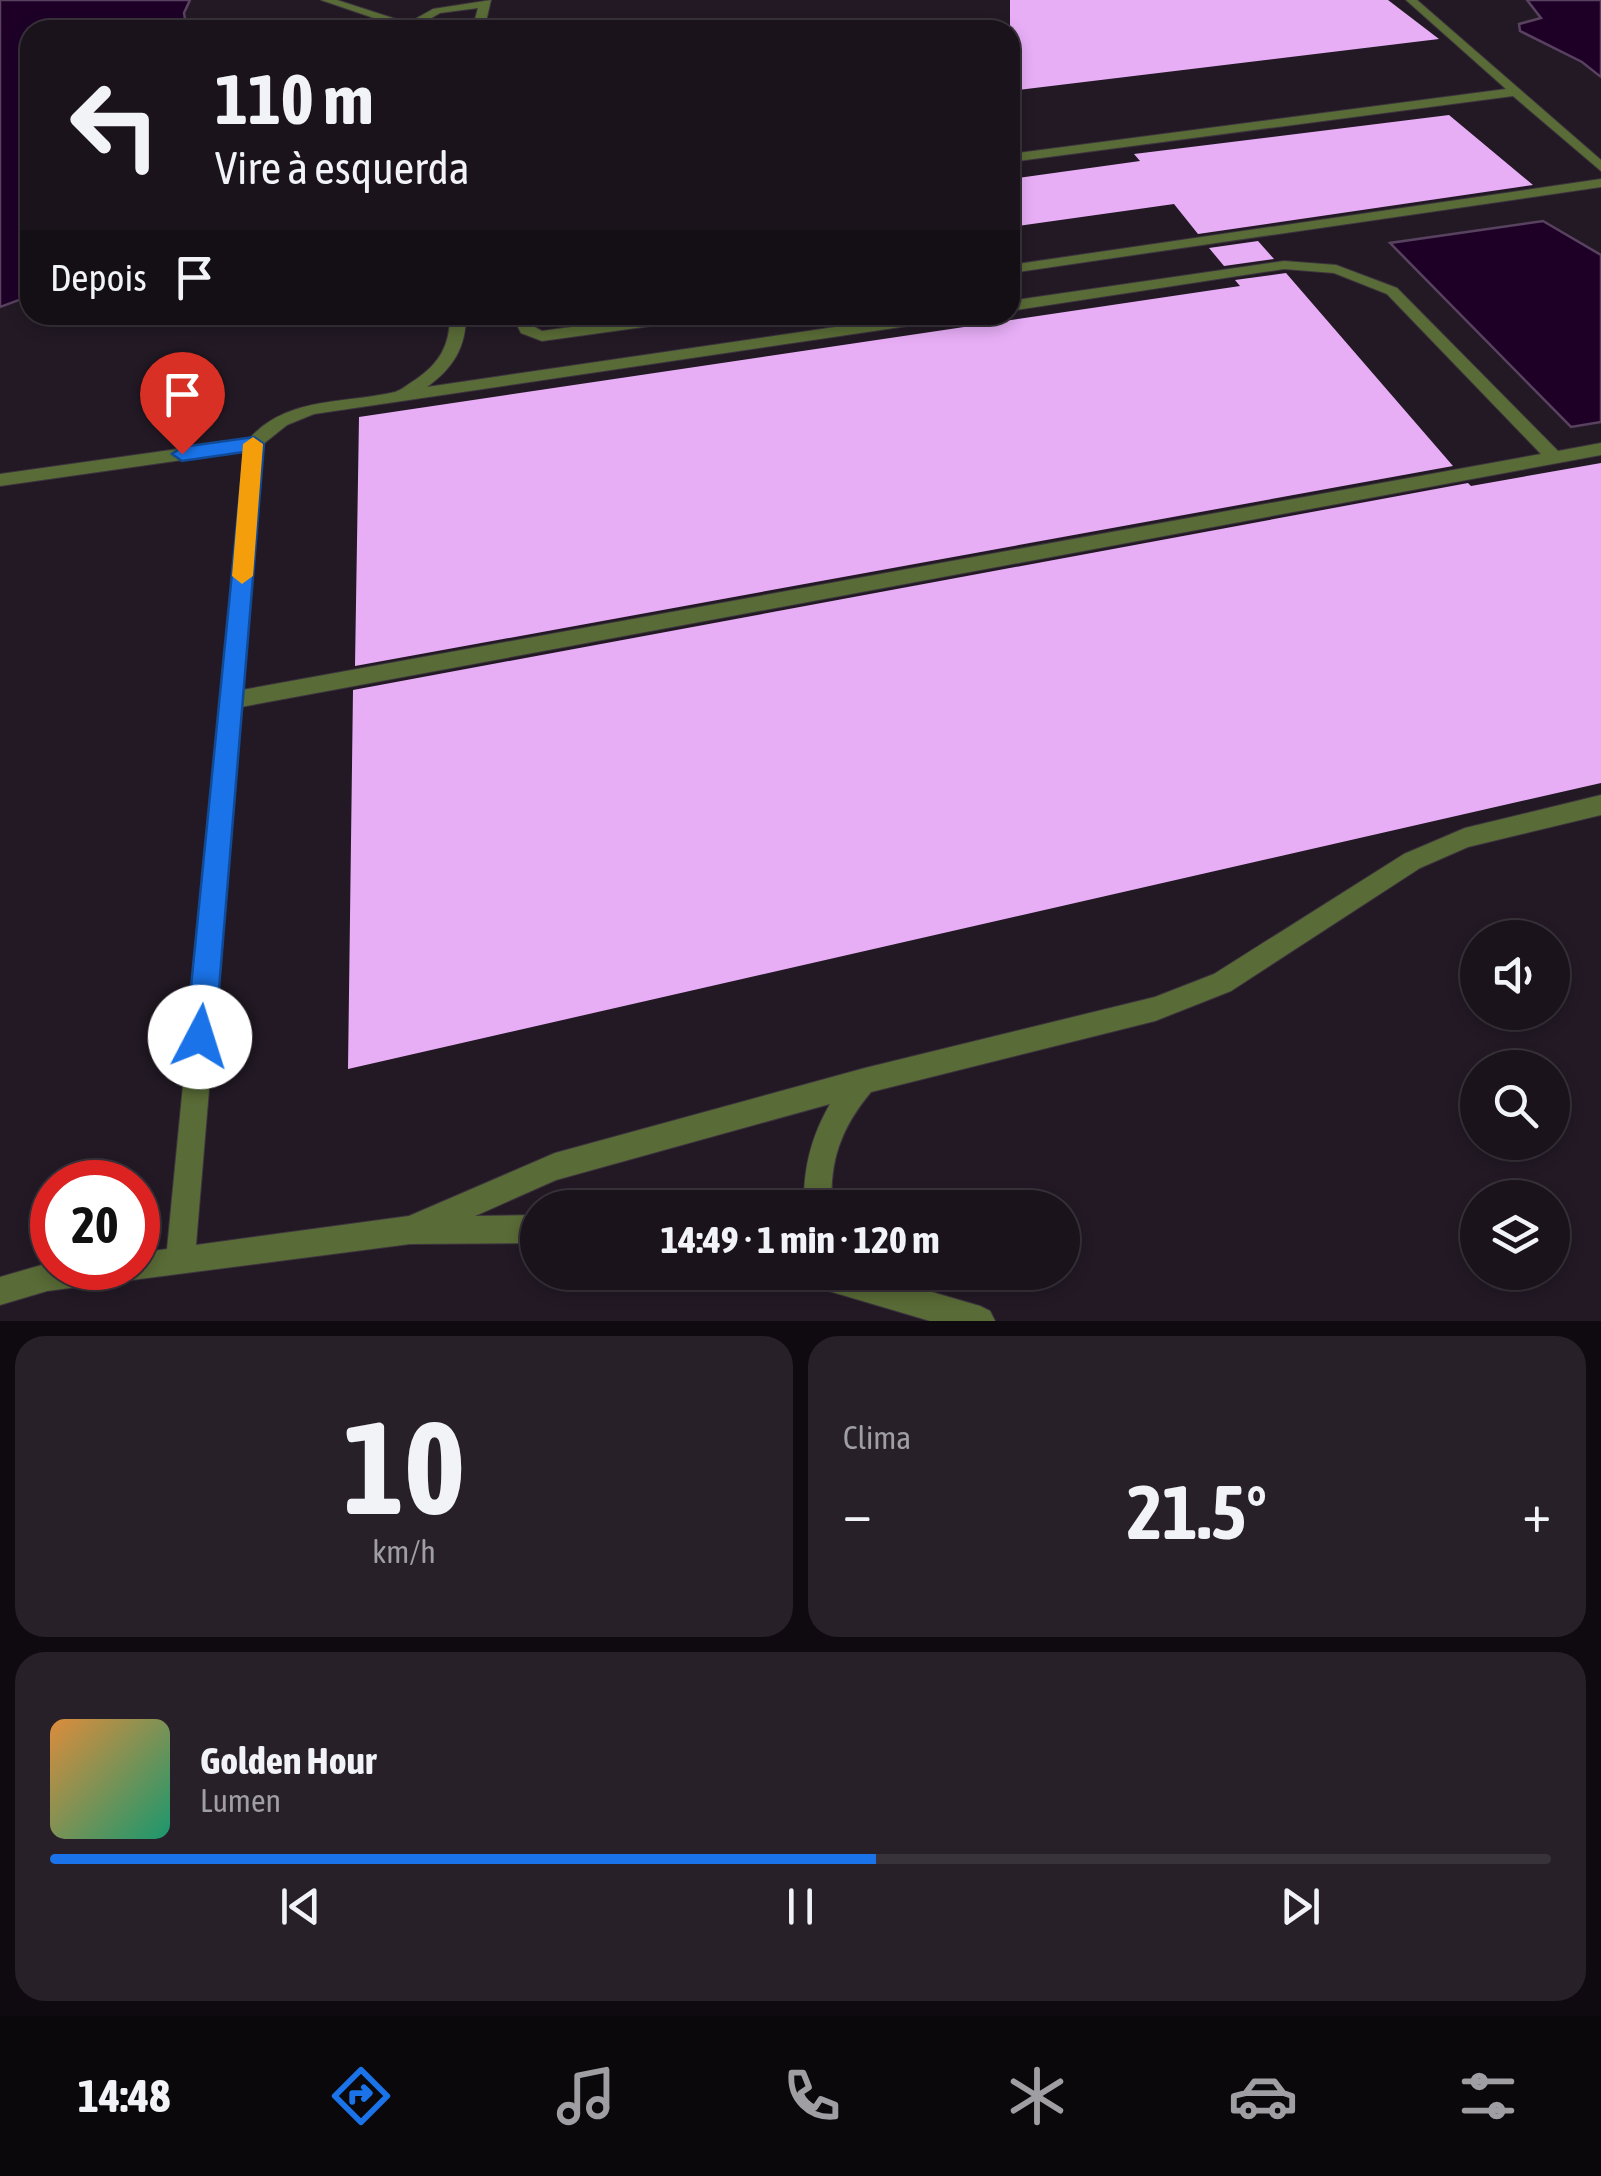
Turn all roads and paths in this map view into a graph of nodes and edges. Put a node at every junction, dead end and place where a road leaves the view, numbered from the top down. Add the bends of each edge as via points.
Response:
1 (326, 0) edge
2 (374, 0) edge
3 (1411, 0) edge
4 (485, 2) edge
5 (374, 14) junction
6 (392, 20) edge
7 (422, 20) edge
8 (1514, 92) junction
9 (1020, 157) edge
10 (1601, 167) edge
11 (1601, 183) edge
12 (1020, 268) edge
13 (1020, 304) edge
14 (459, 325) edge
15 (522, 325) edge
16 (622, 325) edge
17 (881, 325) edge
18 (399, 397) junction
19 (254, 444) junction
20 (1601, 449) edge
21 (1555, 458) junction
22 (0, 480) edge
23 (231, 700) junction
24 (1601, 805) edge
25 (864, 1081) junction
26 (816, 1190) edge
27 (520, 1229) edge
28 (410, 1230) junction
29 (180, 1262) junction
30 (160, 1264) edge
31 (30, 1282) edge
32 (877, 1290) edge
33 (0, 1291) edge
34 (980, 1321) edge

1 - 5 lane
2 - 5 lane
3 - 8 lane
4 - 7 lane via 440,9
5 - 6 lane
8 - 9 lane
8 - 10 lane
11 - 12 lane
13 - 21 lane via 1284,264 1336,269 1392,292
14 - 18 lane via 453,356
15 - 16 lane via 542,336
17 - 18 lane
18 - 19 lane via 289,415
19 - 22 lane
19 - 23 lane
20 - 21 lane
21 - 23 lane
23 - 29 lane
24 - 25 lane via 1464,838 1412,861 1222,983 1155,1009
25 - 26 lane via 822,1143
25 - 28 lane via 555,1167
27 - 28 lane
28 - 29 lane
29 - 30 lane
31 - 33 lane
32 - 34 lane

